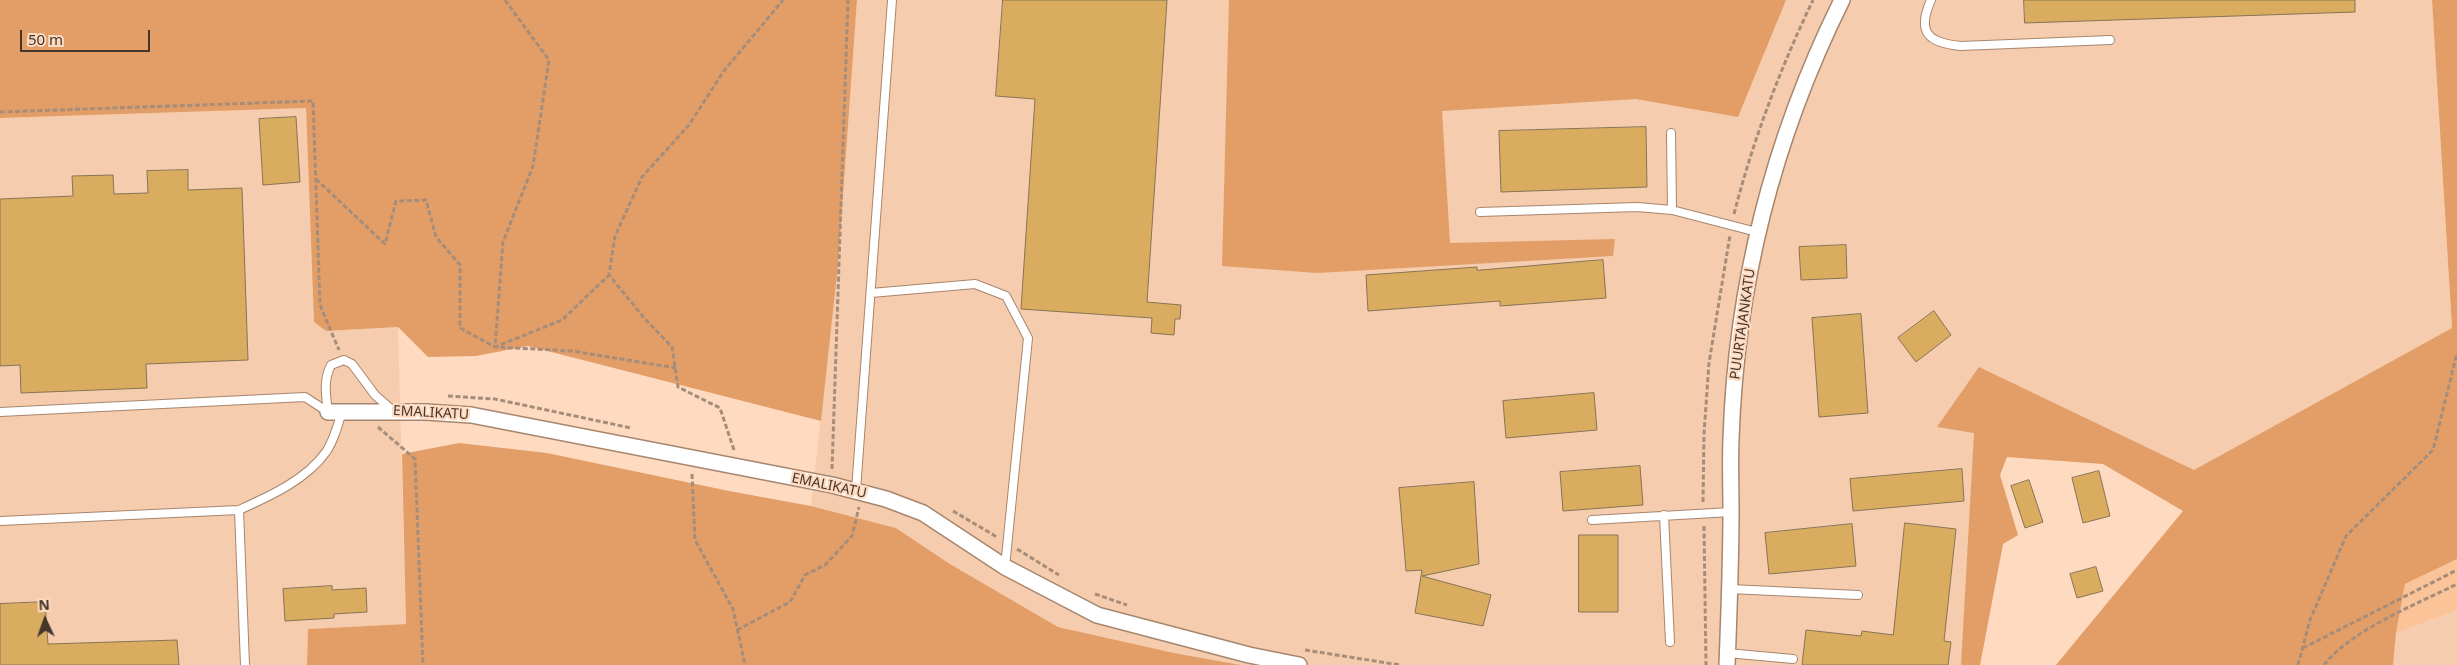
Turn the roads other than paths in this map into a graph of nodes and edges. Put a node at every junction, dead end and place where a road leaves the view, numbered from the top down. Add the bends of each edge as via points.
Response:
1 (892, 0) edge
2 (1842, 0) edge
3 (1932, 0) edge
4 (2110, 40) dead end
5 (1671, 133) dead end
6 (1672, 210) junction
7 (1480, 212) dead end
8 (1757, 232) junction
9 (871, 293) junction
10 (394, 411) junction
11 (0, 412) edge
12 (335, 412) junction
13 (859, 491) junction
14 (240, 510) junction
15 (1731, 512) junction
16 (1664, 516) junction
17 (1592, 520) dead end
18 (0, 521) edge
19 (1005, 567) junction
20 (1730, 589) junction
21 (1858, 595) dead end
22 (1670, 642) dead end
23 (1727, 659) edge
24 (1793, 659) dead end
25 (245, 665) edge
26 (1299, 665) edge

1 - 9 lane
2 - 8 street, PUURTAJANKATU via 1792,114
3 - 4 lane via 1926,12 1925,30 1932,40 1942,44
5 - 6 lane
6 - 7 lane via 1636,207
6 - 8 lane
8 - 15 street, PUURTAJANKATU via 1736,365 1730,439
9 - 13 lane
9 - 19 lane via 975,284 1006,296 1028,338
10 - 12 street, EMALIKATU
10 - 12 lane via 375,395 352,364 344,360 331,365 328,370 326,394
10 - 13 street, EMALIKATU via 471,415
11 - 12 lane via 305,398
12 - 14 lane via 336,431 326,452 299,478
13 - 19 street, EMALIKATU via 922,513
14 - 18 lane
14 - 25 lane
15 - 16 lane
15 - 20 street, PUURTAJANKATU
16 - 17 lane
16 - 22 lane
19 - 26 street, EMALIKATU via 1097,615
20 - 21 lane
20 - 23 street, PUURTAJANKATU
23 - 24 lane

